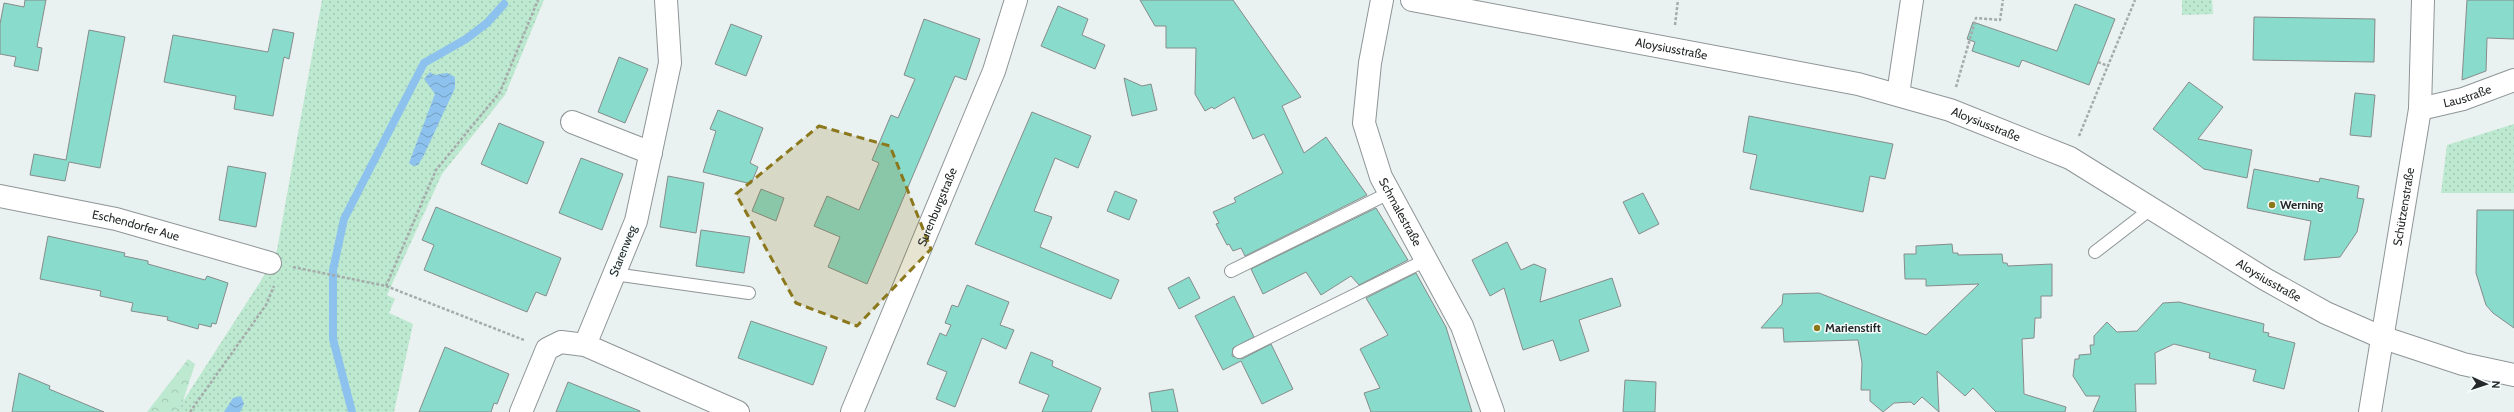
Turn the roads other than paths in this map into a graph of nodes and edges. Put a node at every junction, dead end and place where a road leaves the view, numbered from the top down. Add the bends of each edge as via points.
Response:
1 (666, 0) edge
2 (1016, 0) edge
3 (1382, 0) edge
4 (1412, 0) edge
5 (1912, 0) edge
6 (2423, 0) edge
7 (2514, 80) edge
8 (1898, 94) junction
9 (2420, 109) junction
10 (572, 122) dead end
11 (651, 153) junction
12 (1389, 193) junction
13 (0, 196) edge
14 (2152, 208) junction
15 (2095, 252) dead end
16 (1426, 260) junction
17 (280, 264) road end
18 (1231, 271) dead end
19 (614, 274) junction
20 (749, 293) dead end
21 (2381, 337) junction
22 (584, 345) junction
23 (1239, 352) dead end
24 (2514, 375) edge
25 (521, 412) edge
26 (738, 412) edge
27 (852, 412) edge
28 (1493, 412) edge
29 (2370, 412) edge

1 - 11 street, Starenweg via 670,63
2 - 27 street, Surenburgstraße via 994,71
3 - 12 street, Schmalestraße via 1370,63 1364,123 1381,177
4 - 8 street, Aloysiusstraße via 1858,84
5 - 8 street
6 - 9 street, Schützenstraße
7 - 9 street, Laustraße via 2464,99
8 - 14 street, Aloysiusstraße via 1950,110 2070,158
9 - 21 street, Schützenstraße
10 - 11 street
11 - 19 street, Starenweg via 636,221
12 - 16 street, Schmalestraße
12 - 18 lane
13 - 17 street, Eschendorfer Aue via 116,219
14 - 15 lane
14 - 21 street, Aloysiusstraße via 2264,279 2326,313
16 - 23 lane
16 - 28 street, Schmalestraße via 1462,326
19 - 20 lane
19 - 22 street, Starenweg
21 - 24 street, Aloysiusstraße via 2463,364
21 - 29 street, Schützenstraße
22 - 25 street via 561,342 547,349
22 - 26 street

